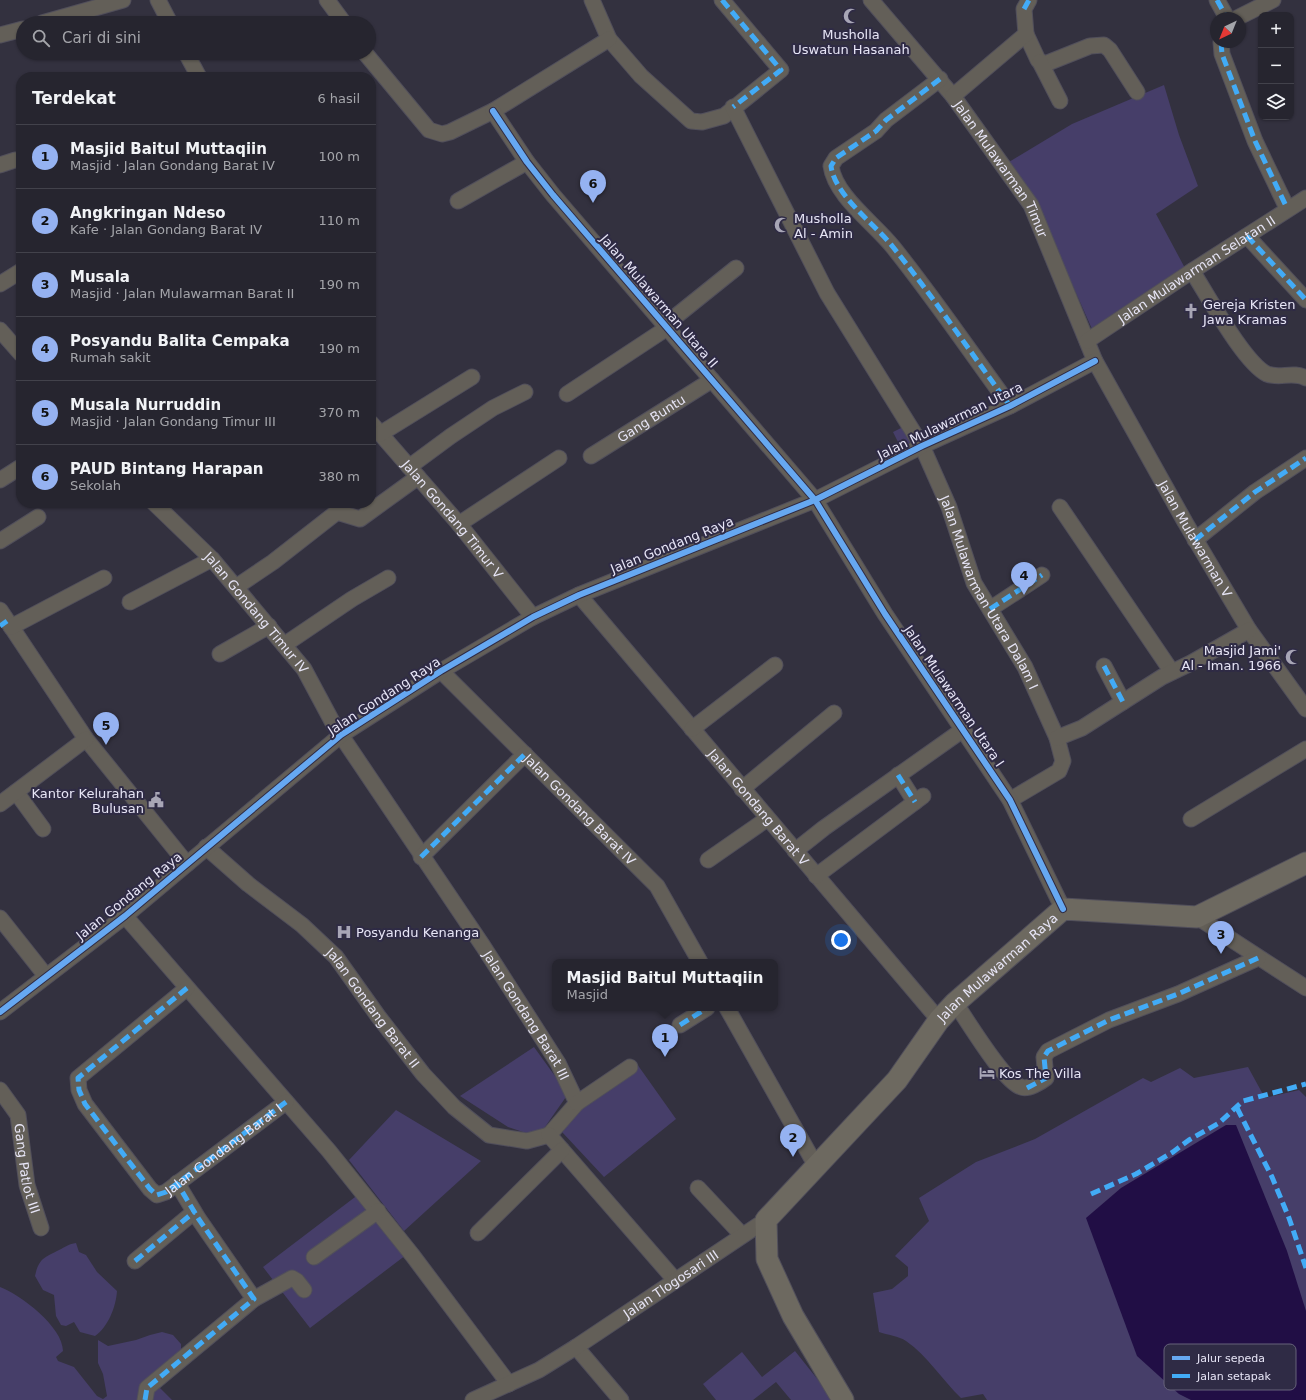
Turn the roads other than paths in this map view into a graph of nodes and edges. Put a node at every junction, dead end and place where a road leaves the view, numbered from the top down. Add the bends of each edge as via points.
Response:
1 (123, 0) edge
2 (158, 0) edge
3 (327, 0) edge
4 (592, 0) edge
5 (722, 0) edge
6 (871, 0) edge
7 (1217, 0) edge
8 (1273, 0) edge
9 (1026, 3) edge
10 (1224, 12) edge
11 (1246, 14) edge
12 (67, 16) edge
13 (166, 16) edge
14 (339, 16) edge
15 (16, 30) edge
16 (1026, 34) junction
17 (0, 35) edge
18 (609, 39) junction
19 (1222, 48) edge
20 (189, 60) edge
21 (371, 60) edge
22 (1040, 62) junction
23 (193, 72) edge
24 (940, 79) junction
25 (1137, 92) dead end
26 (953, 96) junction
27 (1060, 101) dead end
28 (733, 107) junction
29 (493, 111) junction
30 (15, 160) dead end
31 (527, 162) junction
32 (0, 165) edge
33 (1306, 198) edge
34 (458, 200) dead end
35 (1287, 208) junction
36 (1247, 236) junction
37 (736, 268) dead end
38 (1192, 271) junction
39 (16, 274) edge
40 (0, 284) edge
41 (1306, 300) edge
42 (666, 326) junction
43 (0, 330) edge
44 (1087, 342) junction
45 (16, 348) edge
46 (1095, 361) junction
47 (472, 377) dead end
48 (1306, 378) edge
49 (712, 380) junction
50 (526, 392) dead end
51 (567, 394) dead end
52 (1010, 406) junction
53 (376, 429) edge
54 (922, 446) junction
55 (591, 456) dead end
56 (559, 458) dead end
57 (1306, 458) edge
58 (16, 470) edge
59 (414, 472) junction
60 (0, 480) edge
61 (815, 500) junction
62 (376, 505) edge
63 (1060, 507) dead end
64 (159, 508) edge
65 (373, 508) edge
66 (38, 516) dead end
67 (459, 524) junction
68 (1195, 540) junction
69 (0, 541) edge
70 (212, 559) junction
71 (1042, 575) dead end
72 (104, 578) dead end
73 (388, 578) dead end
74 (236, 587) junction
75 (579, 595) junction
76 (130, 602) dead end
77 (990, 609) junction
78 (533, 617) junction
79 (5, 621) edge
80 (269, 626) junction
81 (1249, 630) junction
82 (284, 645) junction
83 (220, 654) dead end
84 (774, 665) dead end
85 (1104, 666) dead end
86 (441, 671) junction
87 (1172, 672) junction
88 (1123, 702) junction
89 (1306, 709) edge
90 (834, 713) dead end
91 (692, 729) junction
92 (964, 729) junction
93 (341, 735) junction
94 (1057, 738) junction
95 (86, 739) junction
96 (1306, 749) edge
97 (525, 754) junction
98 (898, 775) junction
99 (742, 789) junction
100 (16, 792) junction
101 (1010, 800) junction
102 (0, 804) edge
103 (767, 819) junction
104 (1191, 819) dead end
105 (43, 829) dead end
106 (206, 847) junction
107 (795, 851) junction
108 (422, 857) junction
109 (708, 860) dead end
110 (1306, 863) edge
111 (187, 864) junction
112 (816, 876) junction
113 (1064, 909) junction
114 (125, 916) junction
115 (1197, 917) junction
116 (0, 918) edge
117 (1258, 958) junction
118 (698, 959) edge
119 (46, 976) junction
120 (187, 988) junction
121 (1306, 988) edge
122 (955, 1003) junction
123 (701, 1011) edge
124 (728, 1011) edge
125 (0, 1012) edge
126 (940, 1020) junction
127 (680, 1025) dead end
128 (630, 1067) dead end
129 (0, 1090) edge
130 (286, 1102) junction
131 (577, 1103) junction
132 (549, 1136) junction
133 (562, 1150) junction
134 (816, 1166) junction
135 (177, 1183) junction
136 (698, 1188) dead end
137 (378, 1211) junction
138 (194, 1212) junction
139 (766, 1220) junction
140 (41, 1228) dead end
141 (478, 1233) dead end
142 (742, 1235) junction
143 (314, 1257) dead end
144 (135, 1261) dead end
145 (675, 1280) junction
146 (304, 1290) dead end
147 (254, 1299) junction
148 (576, 1347) junction
149 (509, 1384) junction
150 (145, 1400) edge
151 (473, 1400) edge
152 (621, 1400) edge
153 (843, 1400) edge

1 - 12 street
2 - 13 street
3 - 14 street
4 - 18 street
5 - 28 street via 781,70
6 - 24 street, Jalan Mulawarman Timur
7 - 10 street
8 - 11 street
9 - 16 street
15 - 17 street
16 - 22 street
16 - 26 street
18 - 28 street via 641,76 691,121 716,119 730,112
18 - 29 street
19 - 35 street via 1254,141
20 - 23 street
21 - 29 street via 429,130 436,133 450,132
22 - 25 street via 1049,63 1090,46 1104,45 1110,50
22 - 27 street
24 - 26 street, Jalan Mulawarman Timur
24 - 52 street via 886,120 876,131 836,158 831,166 832,176 840,190 892,246
26 - 44 street, Jalan Mulawarman Timur via 1031,205
28 - 54 street, Jalan Mulawarman Utara Dalam I via 827,293
29 - 31 street, Jalan Mulawarman Utara II
30 - 32 street
31 - 34 street
31 - 42 street, Jalan Mulawarman Utara II
33 - 35 street, Jalan Mulawarman Selatan II
35 - 36 street, Jalan Mulawarman Selatan II
36 - 38 street, Jalan Mulawarman Selatan II
36 - 41 street
37 - 42 street
38 - 44 street, Jalan Mulawarman Selatan II
38 - 48 street via 1240,347 1258,367 1268,374 1290,374
39 - 40 street
42 - 49 street, Jalan Mulawarman Utara II
42 - 51 street
43 - 45 street
44 - 46 street, Jalan Mulawarman Timur
46 - 52 street, Jalan Mulawarman Utara
46 - 68 street, Jalan Mulawarman V
47 - 53 street
49 - 55 street, Gang Buntu
49 - 61 street, Jalan Mulawarman Utara II
50 - 59 street via 492,408 450,436
52 - 54 street, Jalan Mulawarman Utara
53 - 59 street, Jalan Gondang Timur V
54 - 61 street, Jalan Mulawarman Utara
54 - 77 street, Jalan Mulawarman Utara Dalam I via 949,507 974,583
56 - 67 street
57 - 68 street via 1255,492
58 - 60 street
59 - 62 street
59 - 67 street, Jalan Gondang Timur V
61 - 75 street, Jalan Gondang Raya
61 - 92 street, Jalan Mulawarman Utara I via 885,614
63 - 87 street
64 - 70 street, Jalan Gondang Timur IV
65 - 74 street via 360,519 337,512
66 - 69 street
67 - 78 street, Jalan Gondang Timur V
68 - 81 street, Jalan Mulawarman V
70 - 74 street, Jalan Gondang Timur IV
70 - 76 street
71 - 77 street
72 - 79 street
73 - 82 street
74 - 80 street, Jalan Gondang Timur IV
75 - 78 street, Jalan Gondang Raya
75 - 91 street, Jalan Gondang Barat V
77 - 94 street, Jalan Mulawarman Utara Dalam I via 1025,667
78 - 86 street, Jalan Gondang Raya
79 - 95 street
80 - 82 street, Jalan Gondang Timur IV
80 - 83 street
81 - 87 street
81 - 89 street, Jalan Mulawarman V
82 - 93 street, Jalan Gondang Timur IV via 304,669
84 - 91 street
85 - 88 street
86 - 93 street, Jalan Gondang Raya
86 - 97 street, Jalan Gondang Barat IV
87 - 88 street
88 - 94 street via 1082,728
90 - 99 street
91 - 99 street, Jalan Gondang Barat V
92 - 98 street
92 - 101 street, Jalan Mulawarman Utara I
93 - 106 street, Jalan Gondang Raya
93 - 108 street, Jalan Gondang Barat III
94 - 101 street, Jalan Mulawarman Utara Dalam I via 1063,761 1059,771
95 - 100 street
95 - 111 street
96 - 104 street
97 - 108 street
97 - 118 street, Jalan Gondang Barat IV via 657,886
98 - 107 street
98 - 112 street via 919,799
99 - 103 street, Jalan Gondang Barat V
100 - 102 street
100 - 105 street
101 - 113 street, Jalan Mulawarman Utara I
103 - 107 street, Jalan Gondang Barat V
103 - 109 street
106 - 111 street, Jalan Gondang Raya
106 - 132 street, Jalan Gondang Barat II via 248,884 302,925 336,957 418,1068 454,1107 489,1135 526,1141
107 - 112 street, Jalan Gondang Barat V
108 - 131 street, Jalan Gondang Barat III via 558,1063
110 - 115 main road, Jalan Mulawarman Raya
111 - 114 street, Jalan Gondang Raya
112 - 126 street, Jalan Gondang Barat V
113 - 115 main road, Jalan Mulawarman Raya
113 - 122 main road, Jalan Mulawarman Raya
114 - 119 street, Jalan Gondang Raya
114 - 120 street, Jalan Gondang Barat I
115 - 117 street
116 - 119 street
117 - 121 street
117 - 122 street via 1178,994 1109,1020 1048,1051 1044,1057 1046,1078 1027,1088 1014,1083 999,1067
119 - 125 street, Jalan Gondang Raya
120 - 130 street, Jalan Gondang Barat I
120 - 135 street, Jalan Gondang Barat I via 78,1078 79,1090 86,1104 150,1189 160,1195
122 - 126 main road, Jalan Mulawarman Raya
123 - 127 street
124 - 134 street
126 - 134 main road, Jalan Mulawarman Raya via 897,1080
128 - 131 street
129 - 140 street, Gang Patlot III via 18,1115 27,1185
130 - 135 street, Jalan Gondang Barat I
130 - 137 street, Jalan Gondang Barat I
131 - 132 street
132 - 133 street
133 - 141 street
133 - 145 street
134 - 139 main road, Jalan Mulawarman Raya
135 - 138 street
136 - 142 street
137 - 143 street
137 - 149 street, Jalan Gondang Barat I
138 - 144 street
138 - 147 street
139 - 142 street, Jalan Tlogosari III
139 - 153 main road via 767,1259 793,1316
142 - 145 street, Jalan Tlogosari III
145 - 148 street, Jalan Tlogosari III
146 - 147 street via 292,1278
147 - 150 street via 147,1388
148 - 149 street, Jalan Tlogosari III via 540,1370
148 - 152 street
149 - 151 street, Jalan Tlogosari III

